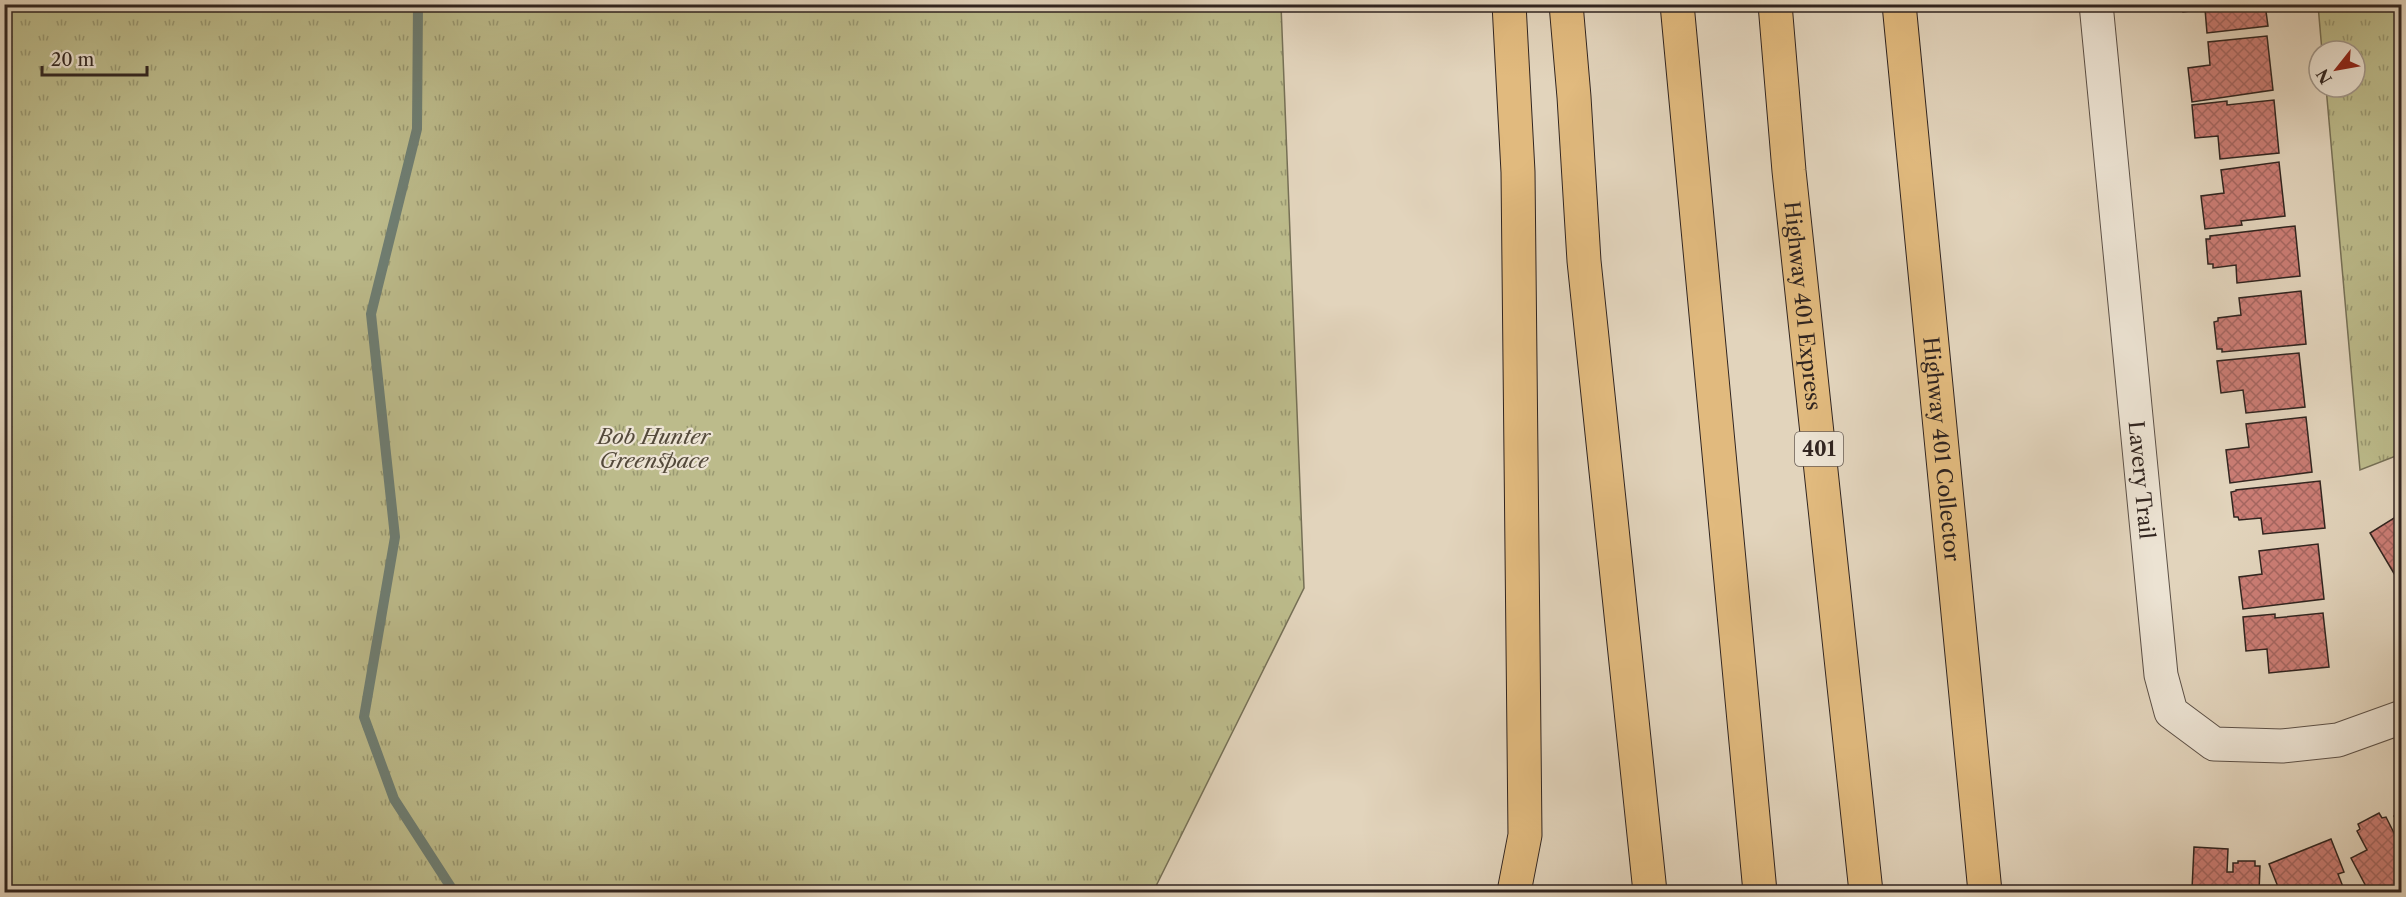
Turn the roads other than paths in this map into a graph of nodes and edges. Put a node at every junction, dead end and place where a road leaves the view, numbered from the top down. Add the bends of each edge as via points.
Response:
1 (1509, 4) edge
2 (1566, 4) edge
3 (1677, 4) edge
4 (1775, 4) edge
5 (1899, 4) edge
6 (2096, 4) edge
7 (2402, 717) edge
8 (1514, 892) edge
9 (1650, 892) edge
10 (1760, 892) edge
11 (1866, 892) edge
12 (1985, 892) edge

1 - 8 highway via 1518,172 1525,811 1525,835
2 - 9 highway via 1584,261
3 - 10 highway
4 - 11 highway, Highway 401 Express / 401
5 - 12 highway, Highway 401 Collector
6 - 7 street, Lavery Trail via 2161,675 2171,712 2214,744 2282,746 2338,740

